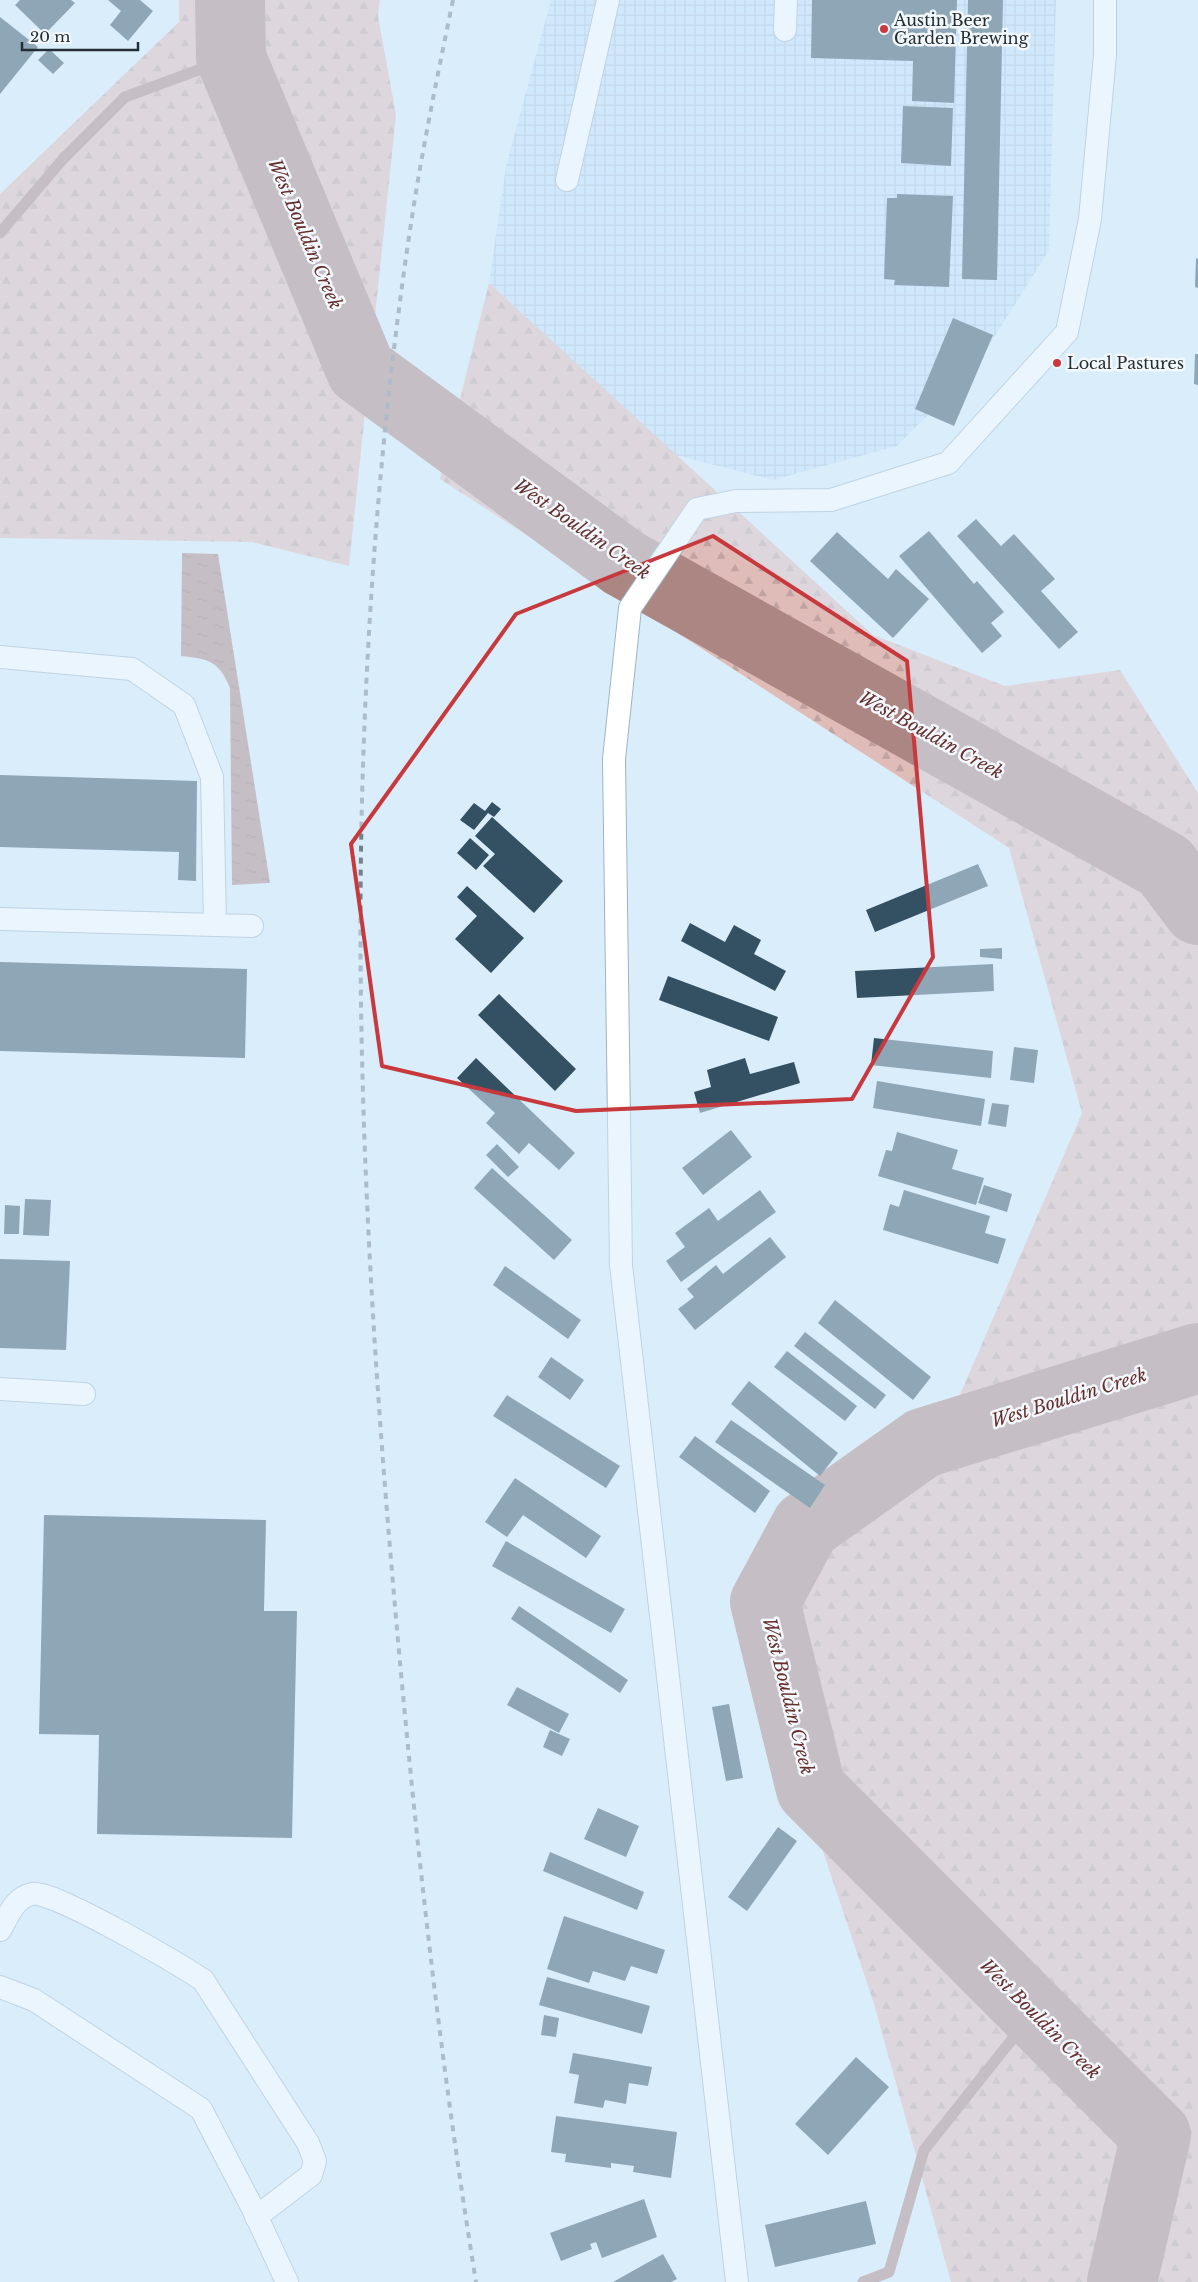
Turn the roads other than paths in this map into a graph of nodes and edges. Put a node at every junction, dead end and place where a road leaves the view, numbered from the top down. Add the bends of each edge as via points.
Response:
1 (608, 0) edge
2 (786, 0) edge
3 (1104, 0) edge
4 (785, 30) dead end
5 (567, 180) dead end
6 (0, 657) edge
7 (0, 919) edge
8 (215, 925) junction
9 (252, 926) dead end
10 (0, 1389) edge
11 (84, 1394) dead end
12 (0, 1930) edge
13 (0, 1987) edge
14 (256, 2217) junction
15 (287, 2282) edge
16 (737, 2282) edge

1 - 5 lane
2 - 4 lane
3 - 16 lane via 1105,55 1090,219 1067,332 948,463 831,500 736,501 697,509 630,608 614,759 621,1265
6 - 8 lane via 132,668 184,705 212,777
7 - 8 lane
8 - 9 lane
10 - 11 lane
12 - 14 lane via 18,1899 34,1893 57,1900 203,1980 308,2143 315,2161 311,2175
13 - 14 lane via 34,2000 201,2109
14 - 15 lane

